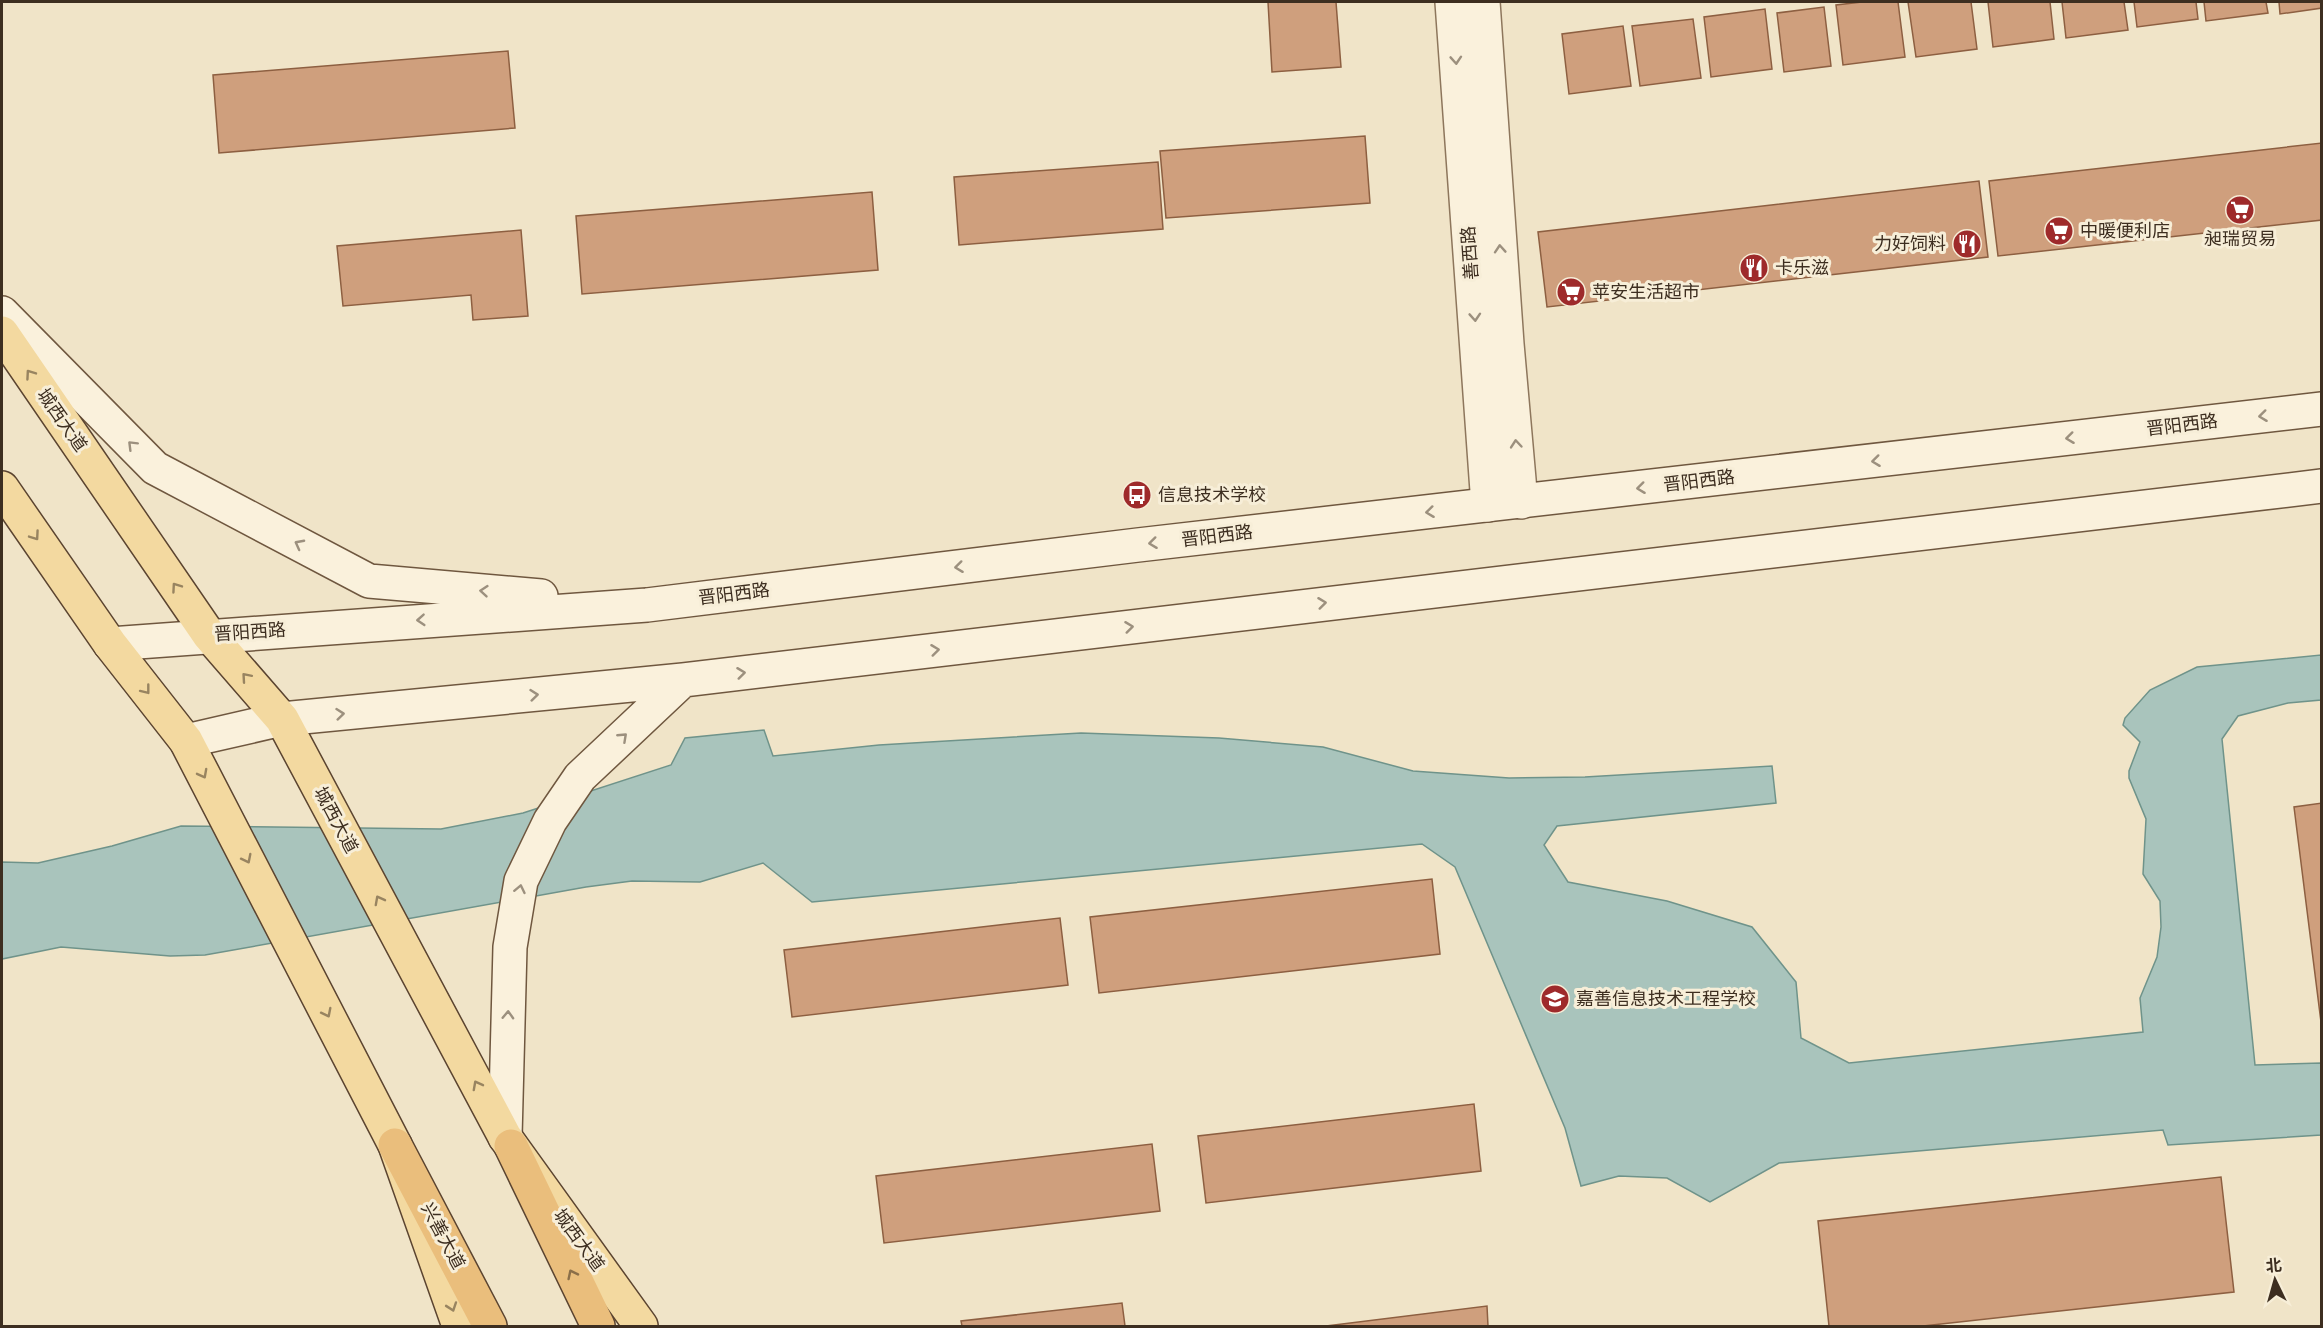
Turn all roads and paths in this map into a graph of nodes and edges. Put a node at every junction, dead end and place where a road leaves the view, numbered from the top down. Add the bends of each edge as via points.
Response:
1 (1452, 2) edge
2 (1483, 2) edge
3 (2, 313) edge
4 (2, 333) edge
5 (2322, 409) edge
6 (2322, 486) edge
7 (2, 488) edge
8 (1521, 502) junction
9 (1488, 505) junction
10 (647, 605) junction
11 (209, 635) junction
12 (110, 644) junction
13 (683, 680) junction
14 (282, 720) junction
15 (186, 741) junction
16 (508, 1141) junction
17 (395, 1145) junction
18 (459, 1326) edge
19 (490, 1326) edge
20 (598, 1326) edge
21 (641, 1326) edge

1 -> 9 main road, 善西路
8 -> 2 main road, 善西路
10 -> 3 main road via 369,581 155,468
11 -> 4 main road, 城西大道
5 -> 8 main road, 晋阳西路
13 -> 6 main road
7 -> 12 main road
8 - 9 main road, 晋阳西路
9 -> 10 main road, 晋阳西路
10 -> 11 main road, 晋阳西路
11 - 12 main road, 晋阳西路
14 -> 11 main road, 城西大道
12 -> 15 main road
14 -> 13 main road
16 -> 13 main road via 510,946 521,881 550,821 580,777
14 - 15 main road
16 -> 14 main road, 城西大道
15 -> 17 main road
20 -> 16 highway
16 - 21 main road, 城西大道
17 -> 18 main road
17 - 19 highway, 兴善大道

